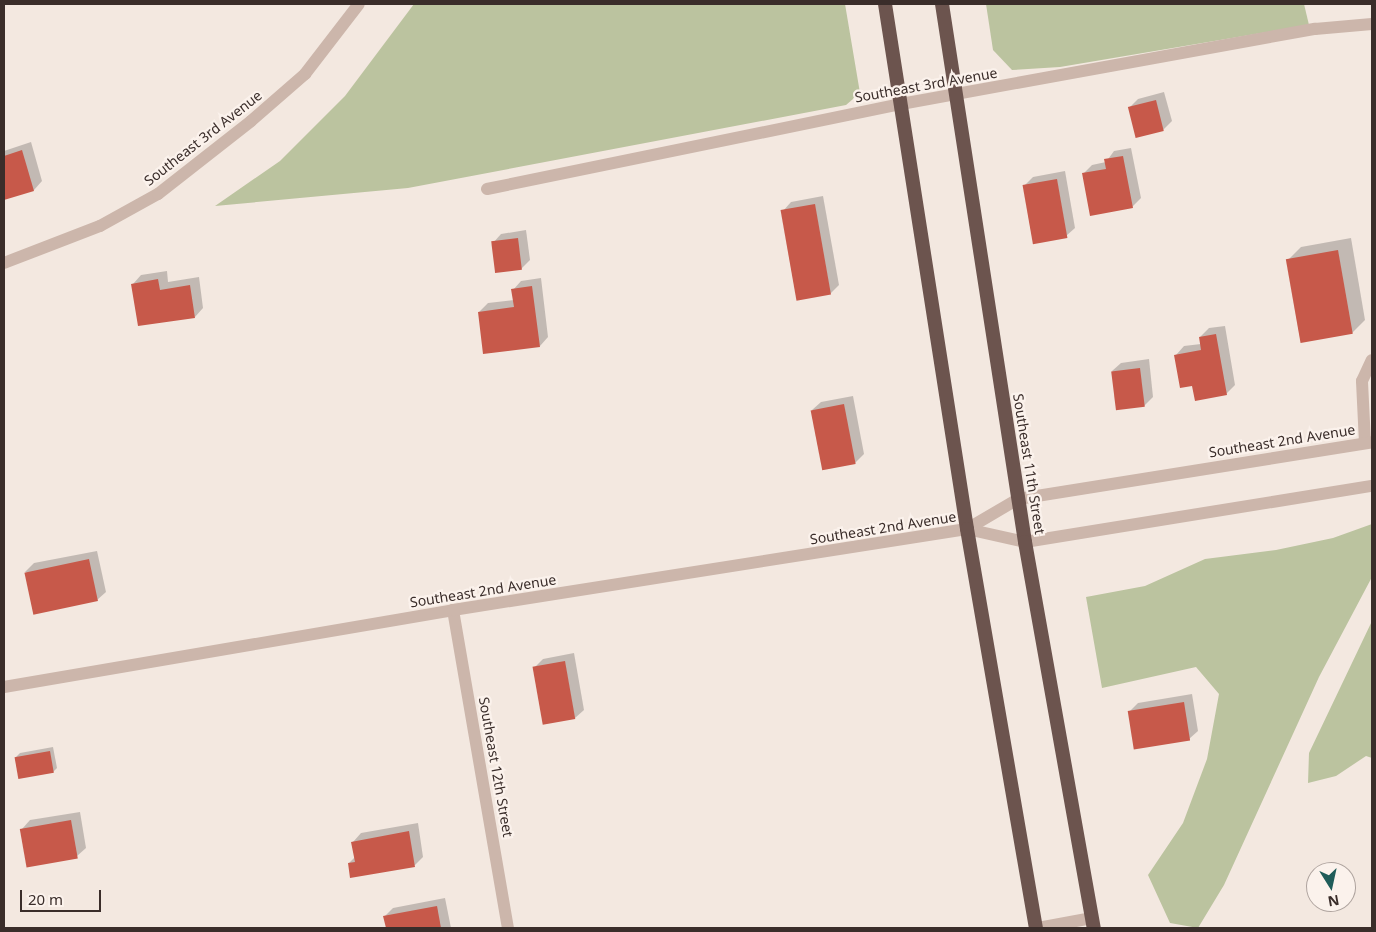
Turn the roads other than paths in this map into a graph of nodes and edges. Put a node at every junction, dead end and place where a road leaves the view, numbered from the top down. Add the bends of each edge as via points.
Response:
1 (359, 4) edge
2 (885, 4) edge
3 (942, 4) edge
4 (1372, 24) edge
5 (956, 94) junction
6 (901, 104) junction
7 (487, 189) dead end
8 (4, 262) edge
9 (1372, 360) edge
10 (1368, 442) edge
11 (1372, 486) edge
12 (1018, 499) junction
13 (967, 529) junction
14 (1025, 542) junction
15 (453, 610) junction
16 (4, 687) edge
17 (1093, 923) edge
18 (508, 928) edge
19 (1037, 928) edge

1 - 8 street, Southeast 3rd Avenue via 305,74 158,194 100,226
2 - 6 highway
3 - 5 highway, Southeast 11th Street
4 - 5 street, Southeast 3rd Avenue via 1315,29
5 - 6 street, Southeast 3rd Avenue
5 - 12 highway, Southeast 11th Street
6 - 7 street, Southeast 3rd Avenue
6 - 13 highway
9 - 10 street via 1362,381
10 - 12 street, Southeast 2nd Avenue
11 - 14 street, Southeast 2nd Avenue
12 - 13 street, Southeast 2nd Avenue
12 - 14 highway, Southeast 11th Street
13 - 14 street, Southeast 2nd Avenue
13 - 15 street, Southeast 2nd Avenue
13 - 19 highway
14 - 17 highway, Southeast 11th Street
15 - 16 street, Southeast 2nd Avenue
15 - 18 street, Southeast 12th Street
17 - 19 street

